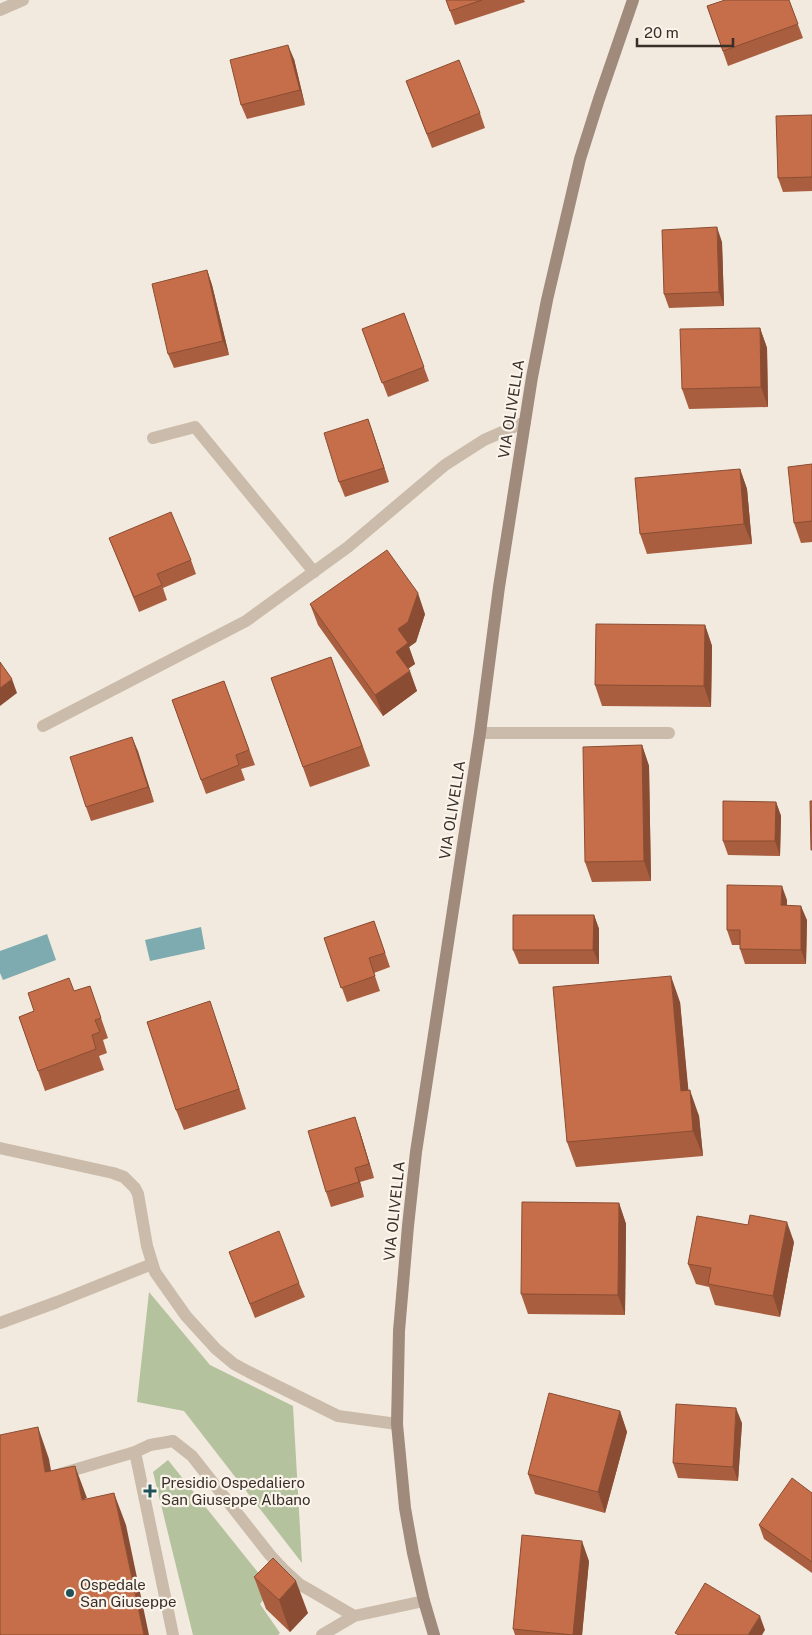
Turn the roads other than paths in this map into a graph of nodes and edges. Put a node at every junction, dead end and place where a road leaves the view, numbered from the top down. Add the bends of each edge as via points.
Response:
1 (23, 0) edge
2 (633, 0) edge
3 (0, 10) edge
4 (525, 422) junction
5 (153, 438) dead end
6 (314, 572) junction
7 (43, 726) dead end
8 (480, 733) junction
9 (669, 733) dead end
10 (0, 1148) edge
11 (152, 1264) junction
12 (0, 1323) edge
13 (397, 1424) junction
14 (135, 1452) junction
15 (55, 1475) edge
16 (424, 1601) junction
17 (354, 1616) junction
18 (173, 1635) edge
19 (322, 1635) edge
20 (434, 1635) edge

1 - 3 street
2 - 4 main road, VIA OLIVELLA via 598,99 576,178 547,300
4 - 6 street via 484,440 445,465
4 - 8 main road, VIA OLIVELLA
5 - 6 street via 195,427
6 - 7 street via 246,621
8 - 9 street
8 - 13 main road, VIA OLIVELLA via 415,1162 399,1324
10 - 11 street via 124,1177 138,1194
11 - 12 street
11 - 13 street via 202,1336 234,1364 338,1416
13 - 16 main road, VIA OLIVELLA via 405,1508
14 - 15 street
14 - 17 street via 150,1445 173,1441 192,1456 270,1555 299,1584
14 - 18 street
16 - 17 street
16 - 20 main road, VIA OLIVELLA
17 - 19 street

